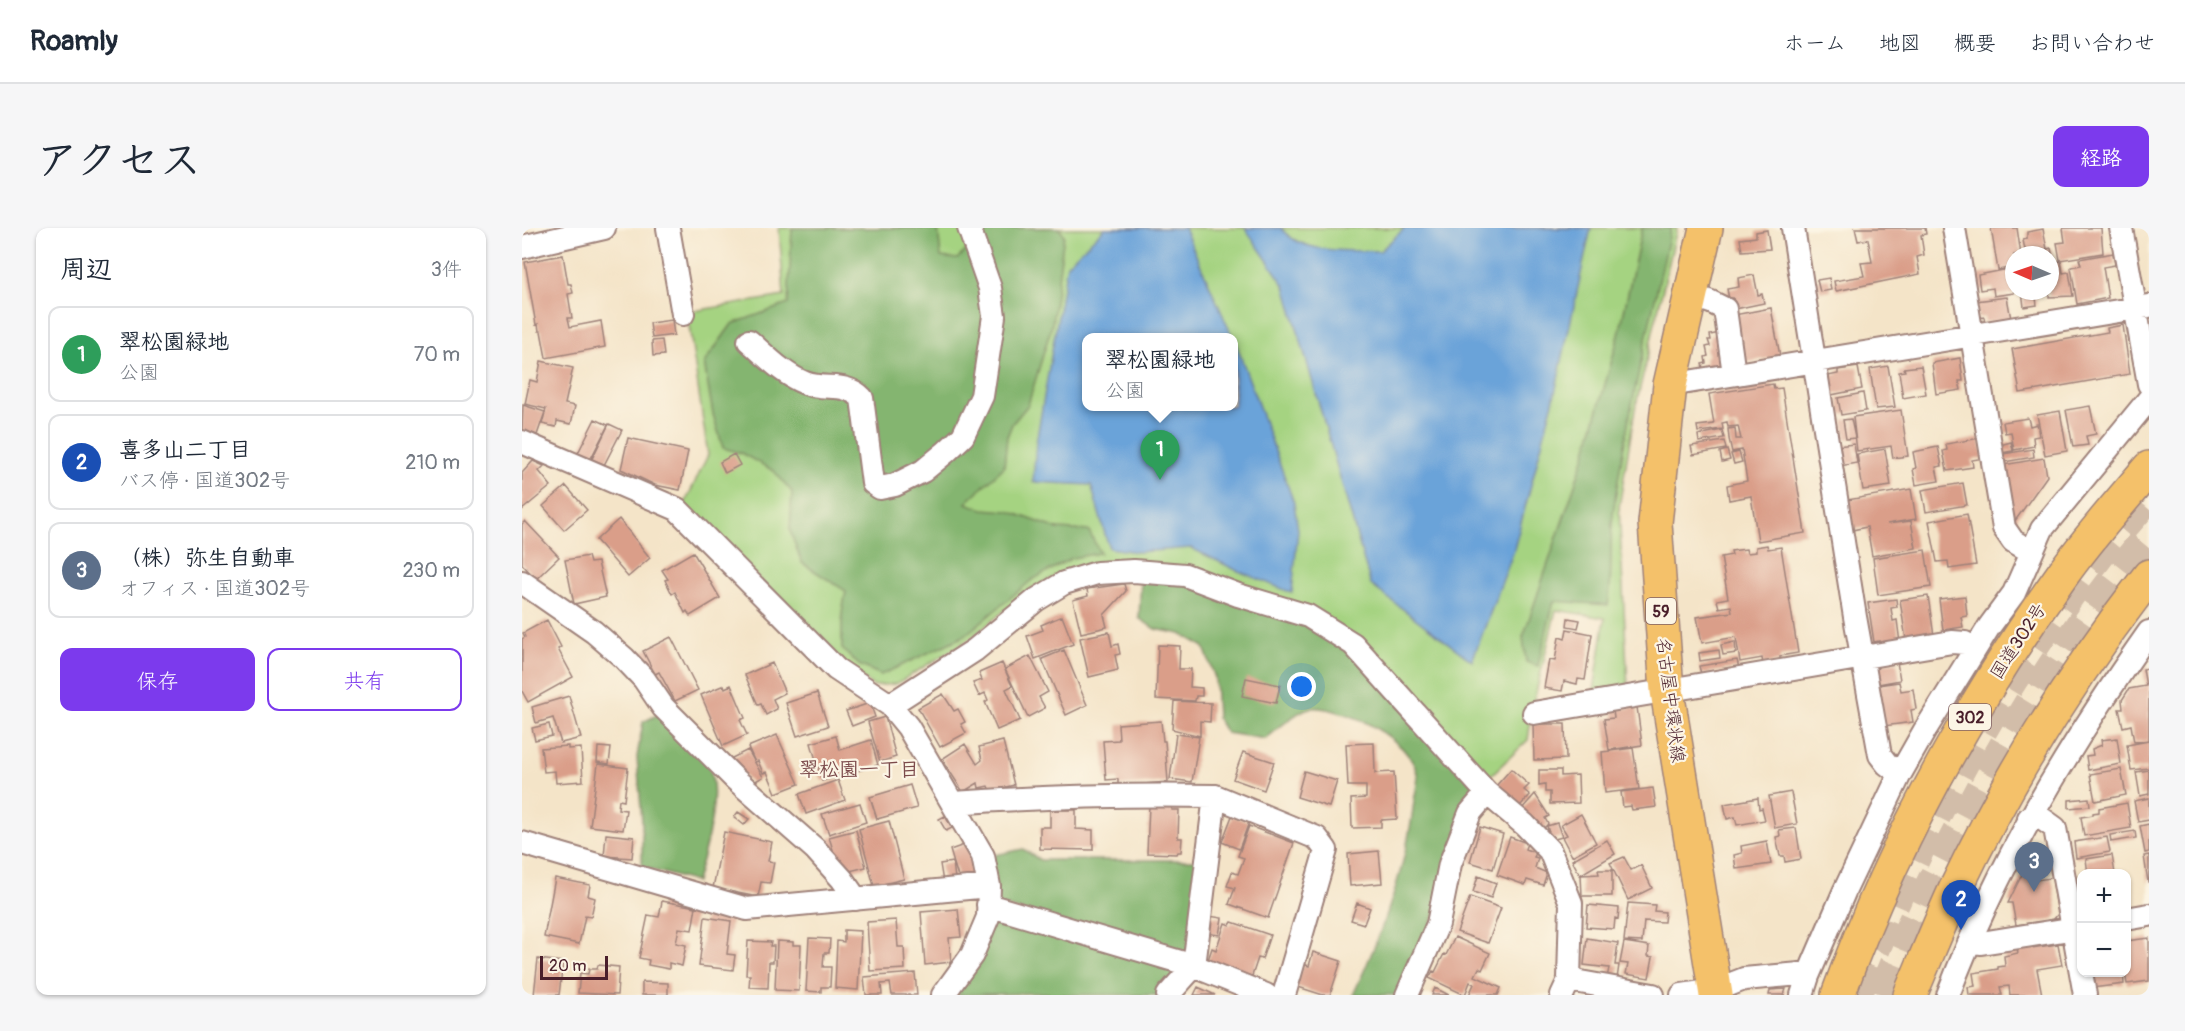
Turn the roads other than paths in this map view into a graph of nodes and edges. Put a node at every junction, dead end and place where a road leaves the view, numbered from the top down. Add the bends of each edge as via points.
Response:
1 (604, 228) edge
2 (668, 228) edge
3 (969, 228) edge
4 (1706, 228) edge
5 (1793, 228) edge
6 (1954, 228) edge
7 (2121, 228) edge
8 (522, 247) edge
9 (1691, 295) junction
10 (2142, 307) edge
11 (683, 314) dead end
12 (1972, 336) junction
13 (749, 341) dead end
14 (1814, 363) junction
15 (1734, 374) junction
16 (2149, 384) edge
17 (1670, 386) junction
18 (2149, 399) edge
19 (522, 442) edge
20 (2149, 468) edge
21 (2030, 551) junction
22 (2149, 576) edge
23 (522, 582) edge
24 (2149, 632) edge
25 (1975, 648) junction
26 (1864, 656) junction
27 (1667, 691) junction
28 (890, 705) junction
29 (1534, 713) dead end
30 (1900, 774) junction
31 (1487, 793) junction
32 (1215, 796) junction
33 (954, 803) junction
34 (2029, 818) junction
35 (522, 843) edge
36 (989, 895) junction
37 (856, 899) junction
38 (2149, 915) edge
39 (2131, 918) edge
40 (2077, 924) edge
41 (2077, 928) edge
42 (1970, 941) junction
43 (1194, 966) junction
44 (2083, 977) edge
45 (1805, 985) edge
46 (1566, 987) edge
47 (1716, 993) edge
48 (943, 995) edge
49 (1168, 995) edge
50 (1266, 995) edge
51 (1284, 995) edge
52 (1407, 995) edge
53 (1653, 995) edge
54 (1682, 995) edge
55 (1838, 995) edge
56 (1910, 995) edge
57 (1948, 995) edge
58 (2085, 995) edge

1 - 8 street
2 - 11 street
3 - 13 street via 990,288 994,316 982,396 963,436 914,476 880,488 873,483 861,398 853,390 805,383
4 - 9 main road, 名古屋中環状線 / 59
5 - 14 street
6 - 12 street
7 - 10 street
9 - 15 street via 1725,309
9 - 17 main road, 名古屋中環状線 / 59
10 - 12 street
10 - 16 street
12 - 14 street
12 - 21 street via 2004,528 2013,541
14 - 15 street
14 - 26 street
15 - 17 street
17 - 27 main road, 名古屋中環状線 / 59 via 1655,523
18 - 21 street via 2042,528
19 - 28 street via 678,509 836,669
20 - 55 main road, 国道302号 / 302 via 2061,577 1970,716 1903,839
21 - 25 street via 2014,593
22 - 56 main road via 2070,685 2022,765 1955,891
23 - 37 street via 624,658 663,707 815,849
24 - 34 street via 2095,710
25 - 26 street via 1952,642
25 - 30 street
26 - 27 street
26 - 30 street via 1880,755
27 - 29 street
27 - 47 main road, 名古屋中環状線 / 59
28 - 31 street via 975,650 1036,600 1064,583 1097,573 1185,575 1308,616 1353,644
28 - 33 street via 908,727
30 - 45 street
31 - 46 street via 1550,850 1572,903
31 - 52 street via 1470,813 1450,864 1438,924
32 - 33 street via 1144,794
32 - 43 street
32 - 51 street via 1317,838 1326,850
33 - 36 street via 983,856
34 - 40 street via 2041,818 2055,828
34 - 42 street
35 - 37 street via 747,909
36 - 37 street
36 - 43 street
36 - 48 street via 988,917 972,955
38 - 39 street
41 - 42 street via 1981,943
42 - 57 street
43 - 49 street
43 - 50 street
44 - 58 street
45 - 47 street via 1800,974 1744,979
46 - 53 street
47 - 54 street

